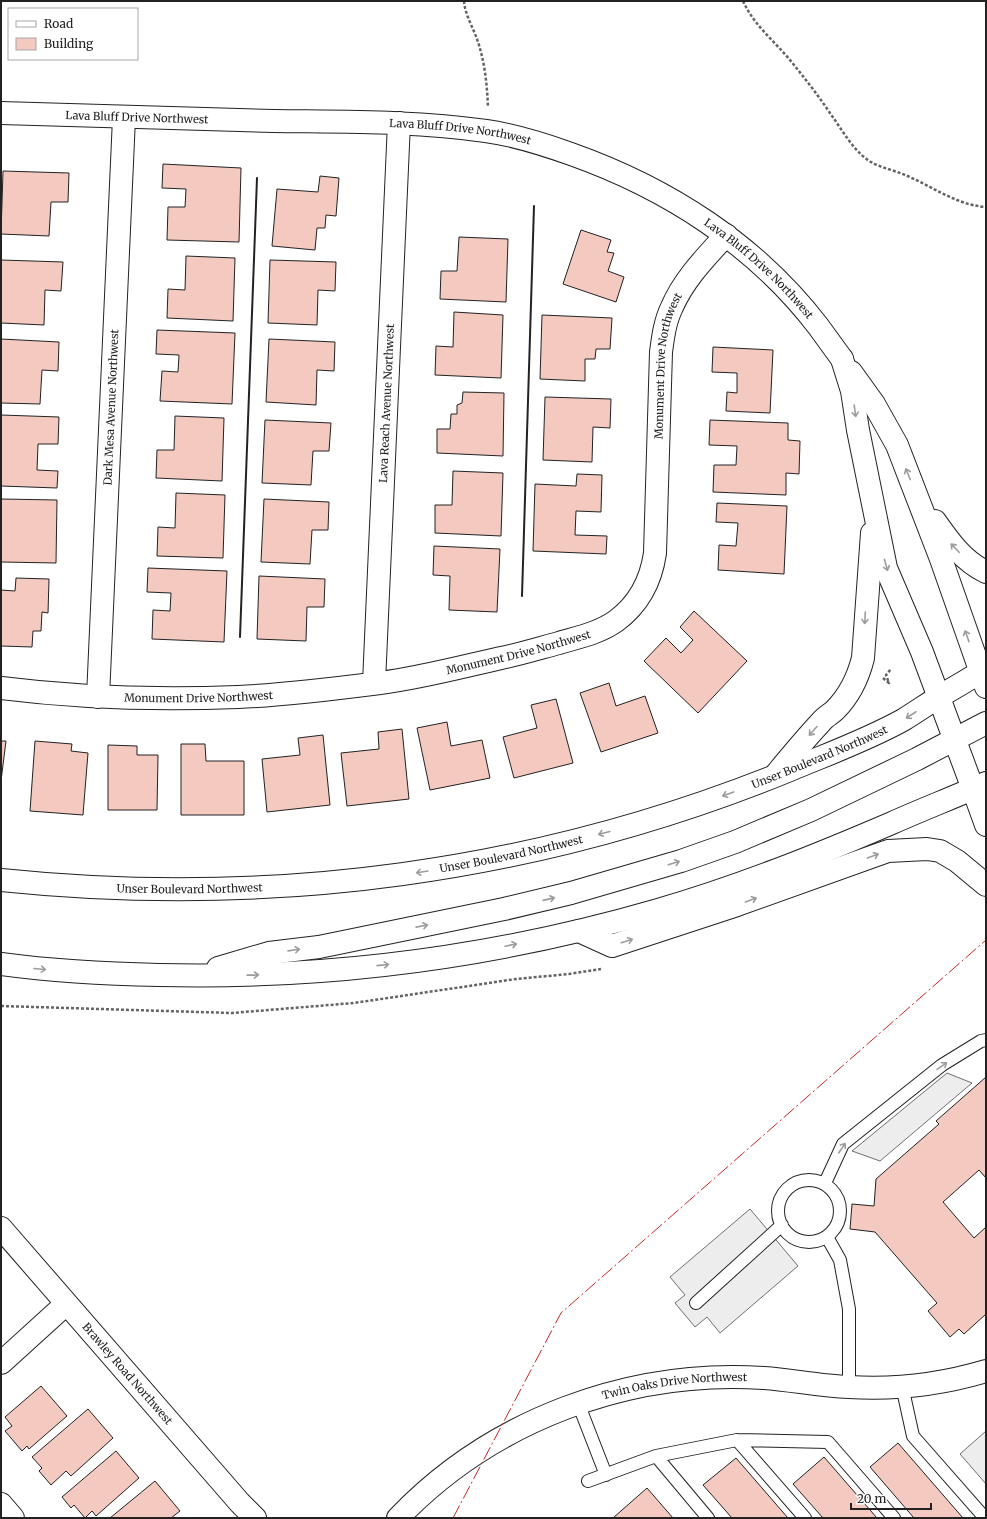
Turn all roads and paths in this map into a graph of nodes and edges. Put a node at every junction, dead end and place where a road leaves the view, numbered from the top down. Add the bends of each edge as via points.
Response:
1 (464, 1) edge
2 (743, 1) edge
3 (1, 113) edge
4 (124, 118) junction
5 (399, 123) junction
6 (488, 131) junction
7 (986, 207) edge
8 (726, 235) junction
9 (842, 360) junction
10 (916, 496) junction
11 (874, 510) junction
12 (986, 572) edge
13 (984, 676) edge
14 (374, 683) junction
15 (1, 688) edge
16 (939, 696) junction
17 (98, 697) junction
18 (986, 723) edge
19 (956, 740) junction
20 (774, 776) junction
21 (980, 786) edge
22 (986, 825) edge
23 (1, 880) edge
24 (986, 885) edge
25 (579, 931) junction
26 (1, 964) edge
27 (188, 976) junction
28 (986, 1040) edge
29 (825, 1183) junction
30 (782, 1225) junction
31 (1, 1228) edge
32 (827, 1237) junction
33 (696, 1303) dead end
34 (66, 1304) junction
35 (1, 1363) edge
36 (986, 1371) edge
37 (902, 1386) junction
38 (849, 1387) junction
39 (578, 1403) junction
40 (738, 1440) junction
41 (656, 1456) junction
42 (606, 1475) junction
43 (588, 1481) dead end
44 (1, 1504) edge
45 (13, 1518) edge
46 (255, 1518) edge
47 (398, 1518) edge
48 (708, 1518) edge
49 (805, 1518) edge
50 (894, 1518) edge
51 (985, 1518) edge

1 - 6 path via 484,61
2 - 7 path via 754,20 788,58 858,151 871,162 904,174 946,196 974,206
3 - 4 main road, Lava Bluff Drive Northwest
4 - 5 main road, Lava Bluff Drive Northwest
4 - 17 main road, Dark Mesa Avenue Northwest
5 - 6 main road, Lava Bluff Drive Northwest
5 - 14 main road, Lava Reach Avenue Northwest
6 - 8 main road, Lava Bluff Drive Northwest via 538,143 617,171 690,210
8 - 9 main road, Lava Bluff Drive Northwest via 789,292
8 - 14 main road, Monument Drive Northwest via 697,268 679,294 664,329 661,352 655,553 653,569 638,600 614,622 585,635 464,667
10 -> 9 main road, Lava Bluff Drive Northwest via 897,446 874,404
9 -> 11 main road via 852,391
12 -> 10 main road via 964,557 950,542
13 -> 10 main road
11 -> 16 main road via 886,568
11 -> 20 main road via 860,670 845,698 822,720
13 - 16 main road, Unser Boulevard Northwest
14 - 17 main road, Monument Drive Northwest via 309,692 239,697
15 - 17 main road, Monument Drive Northwest
16 - 19 main road
16 -> 20 main road, Unser Boulevard Northwest via 903,720
18 - 19 main road
19 - 21 main road
27 -> 19 main road via 269,953 319,947 504,909 640,874 735,842 811,810
20 -> 23 main road, Unser Boulevard Northwest via 701,804 551,847 398,876 252,889 178,890 104,888
21 - 22 main road
21 - 25 main road via 736,886
25 -> 24 main road via 612,946 888,851 940,851 957,861
27 -> 25 main road via 288,973 418,961 499,948
26 -> 27 main road via 111,974
29 -> 28 lane via 843,1144 942,1065
29 - 30 lane via 805,1179 787,1188 778,1206 778,1216
29 - 32 lane via 839,1199 841,1209 840,1220 835,1230
30 - 32 lane via 788,1234 807,1242
30 - 33 lane
31 - 34 main road, Brawley Road Northwest
32 - 38 lane via 840,1260 849,1308
34 - 35 main road
34 - 46 main road, Brawley Road Northwest
36 - 37 main road, Twin Oaks Drive Northwest via 931,1383
37 - 38 main road, Twin Oaks Drive Northwest
37 - 51 lane via 913,1436
38 - 39 main road, Twin Oaks Drive Northwest via 765,1378 724,1377 642,1386
39 - 42 lane
39 - 47 main road, Twin Oaks Drive Northwest via 526,1424 492,1443 428,1489
40 - 41 lane
40 - 49 lane
40 - 50 lane via 828,1442
41 - 42 lane
41 - 48 lane
42 - 43 lane
44 - 45 main road

